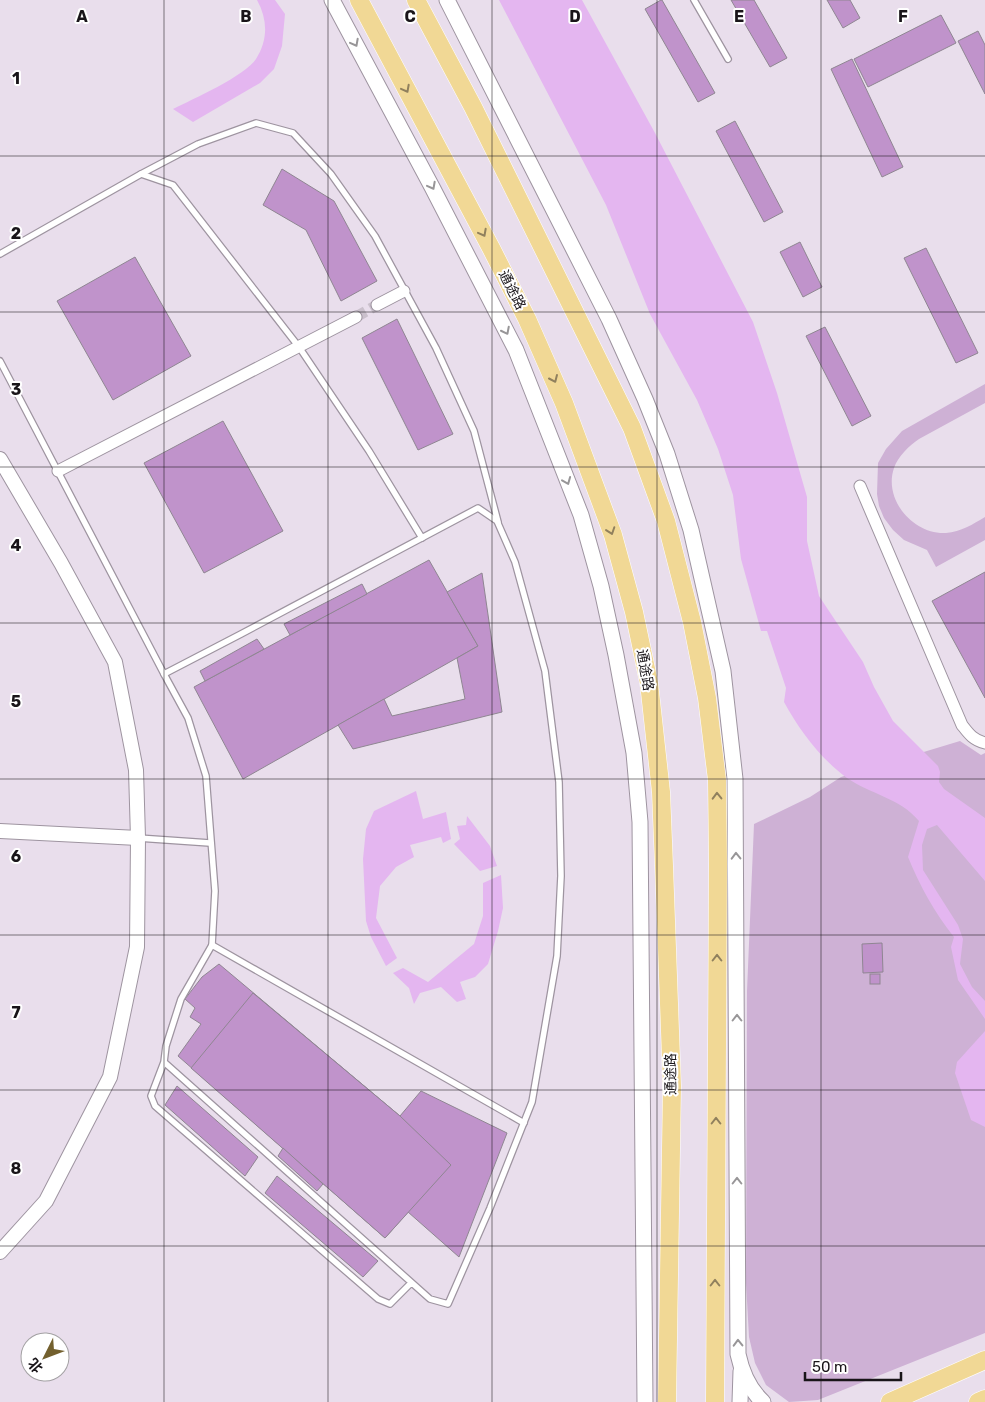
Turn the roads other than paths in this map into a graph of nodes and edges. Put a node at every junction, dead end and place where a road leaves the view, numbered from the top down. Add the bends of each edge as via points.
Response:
1 (332, 0) edge
2 (359, 0) edge
3 (416, 0) edge
4 (447, 0) edge
5 (694, 0) edge
6 (728, 60) dead end
7 (141, 174) junction
8 (0, 254) edge
9 (404, 291) junction
10 (377, 305) tunnel mouth
11 (356, 317) tunnel mouth
12 (298, 347) junction
13 (0, 361) edge
14 (0, 458) edge
15 (58, 471) junction
16 (860, 486) dead end
17 (499, 527) junction
18 (422, 538) junction
19 (164, 674) junction
20 (985, 743) edge
21 (0, 831) edge
22 (138, 838) junction
23 (210, 843) junction
24 (212, 945) junction
25 (164, 1062) junction
26 (524, 1123) junction
27 (0, 1252) edge
28 (411, 1283) junction
29 (985, 1360) edge
30 (741, 1369) junction
31 (985, 1399) edge
32 (645, 1402) edge
33 (667, 1402) edge
34 (715, 1402) edge
35 (740, 1402) edge
36 (764, 1402) edge
37 (890, 1402) edge
38 (978, 1402) edge

1 -> 32 main road via 516,350 581,515 601,586 634,753 640,822
2 -> 33 main road, 通途路 via 527,319 564,403 613,535 634,612 649,683 664,847 672,1086
34 -> 3 main road via 717,780 692,622 666,520 632,428 478,116
30 -> 4 main road via 737,1275 736,779 723,671 691,530 667,454 645,399 605,311
5 - 6 lane
7 - 8 lane
7 - 9 lane via 198,144 256,123 293,133 331,174 375,236
7 - 12 lane via 173,185
9 - 10 street
9 - 17 lane via 436,348 474,431
11 - 12 street
12 - 15 street
12 - 18 lane via 369,451
13 - 15 lane
14 - 22 street via 115,662 136,770
15 - 19 lane
16 - 20 street via 962,725 970,736
17 - 18 lane via 497,521 478,508
17 - 26 lane via 515,562 545,671 558,782 561,876 557,956 532,1102
18 - 19 lane
19 - 23 lane via 188,718 206,776
21 - 22 street
22 - 23 lane
22 - 27 street via 137,947 110,1077 46,1200
23 - 24 lane via 215,891
24 - 25 lane via 181,998
24 - 26 lane
25 - 28 lane
25 - 28 lane via 151,1096 155,1106 378,1299 390,1304
26 - 28 lane via 448,1304 430,1299
29 - 37 main road
30 - 35 main road
30 - 36 main road via 749,1385
31 - 38 main road

